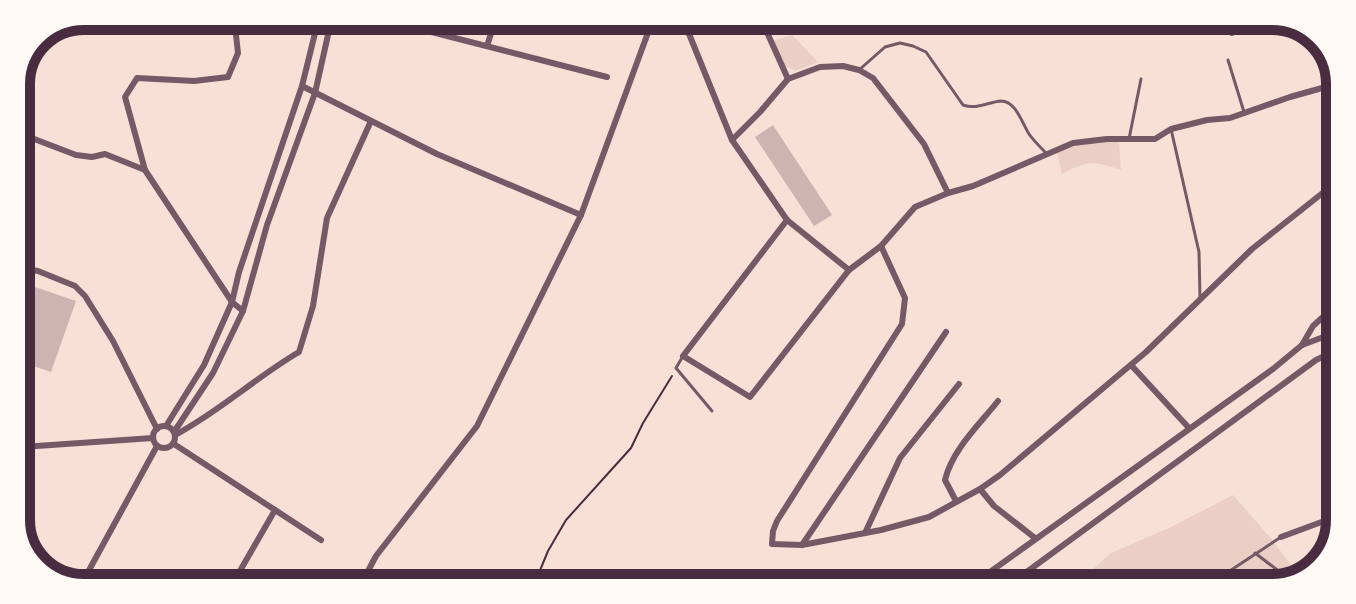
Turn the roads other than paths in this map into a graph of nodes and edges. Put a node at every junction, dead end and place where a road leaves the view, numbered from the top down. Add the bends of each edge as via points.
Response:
1 (235, 30) edge
2 (316, 30) edge
3 (329, 30) edge
4 (424, 30) edge
5 (492, 30) edge
6 (649, 30) edge
7 (687, 30) edge
8 (766, 30) edge
9 (1231, 30) edge
10 (1232, 33) dead end
11 (487, 46) junction
12 (1228, 60) dead end
13 (859, 70) junction
14 (607, 77) dead end
15 (788, 79) junction
16 (1141, 79) dead end
17 (302, 86) junction
18 (1326, 87) edge
19 (315, 93) junction
20 (1244, 112) junction
21 (371, 121) junction
22 (1171, 129) junction
23 (30, 137) edge
24 (1129, 139) junction
25 (732, 140) junction
26 (1046, 153) junction
27 (145, 170) junction
28 (1326, 190) edge
29 (948, 193) junction
30 (581, 215) junction
31 (787, 220) junction
32 (881, 246) junction
33 (30, 270) edge
34 (849, 270) junction
35 (1200, 300) junction
36 (232, 302) junction
37 (243, 311) junction
38 (1326, 314) edge
39 (946, 332) dead end
40 (1326, 336) edge
41 (1302, 345) junction
42 (1326, 355) edge
43 (683, 356) junction
44 (1131, 365) junction
45 (959, 384) dead end
46 (998, 401) dead end
47 (712, 411) dead end
48 (166, 426) junction
49 (1189, 428) junction
50 (157, 429) junction
51 (174, 437) junction
52 (153, 438) junction
53 (30, 446) edge
54 (157, 446) junction
55 (980, 489) junction
56 (956, 501) junction
57 (275, 510) junction
58 (1326, 520) edge
59 (865, 533) junction
60 (1281, 537) joint
61 (1035, 538) junction
62 (321, 540) dead end
63 (802, 545) junction
64 (1255, 553) junction
65 (1281, 573) edge
66 (87, 574) edge
67 (238, 574) edge
68 (366, 574) edge
69 (987, 574) edge
70 (1024, 574) edge
71 (1224, 574) edge

1 - 27 street via 238,53 228,77 137,78 125,97
2 - 17 street
3 - 19 street
4 - 11 street
5 - 11 street
6 - 30 street
7 - 25 street
8 - 15 street
9 - 10 street
11 - 14 street
12 - 20 lane
13 - 15 street via 820,67
13 - 26 lane via 885,47 913,46 926,52 963,105 1008,102
13 - 29 street via 873,78 906,119
15 - 25 street
16 - 24 lane
17 - 19 street
17 - 36 street
18 - 20 street
19 - 21 street
19 - 37 street via 267,225
20 - 22 street
21 - 30 street
21 - 51 street via 327,218 313,306 299,352
22 - 24 street via 1155,139
22 - 35 lane via 1199,252
23 - 27 street via 76,155 105,154
24 - 26 street via 1073,143
25 - 31 street
26 - 29 street
27 - 36 street
28 - 35 street via 1252,249
29 - 32 street via 915,207
30 - 68 street via 477,426
31 - 34 street
31 - 43 street
32 - 34 street
32 - 63 street via 905,298 902,324 777,521 772,544
33 - 50 street via 75,286 85,296
34 - 43 street via 750,397
35 - 44 street
36 - 37 street
36 - 48 street via 204,365
37 - 51 street
38 - 41 street
39 - 63 street
40 - 41 street
41 - 49 street
42 - 70 street
43 - 47 lane via 676,368
44 - 49 street
44 - 55 street
45 - 59 street via 900,458
46 - 56 street via 947,471 945,480
48 - 50 street
48 - 51 street
49 - 61 street
50 - 52 street
51 - 54 street via 168,448
51 - 57 street
52 - 53 street
52 - 54 street
54 - 66 street
55 - 56 street
55 - 61 street
56 - 59 street via 929,517
57 - 62 street
57 - 67 street
58 - 60 street
59 - 63 street
60 - 64 lane
61 - 69 street
64 - 65 lane
64 - 71 lane

